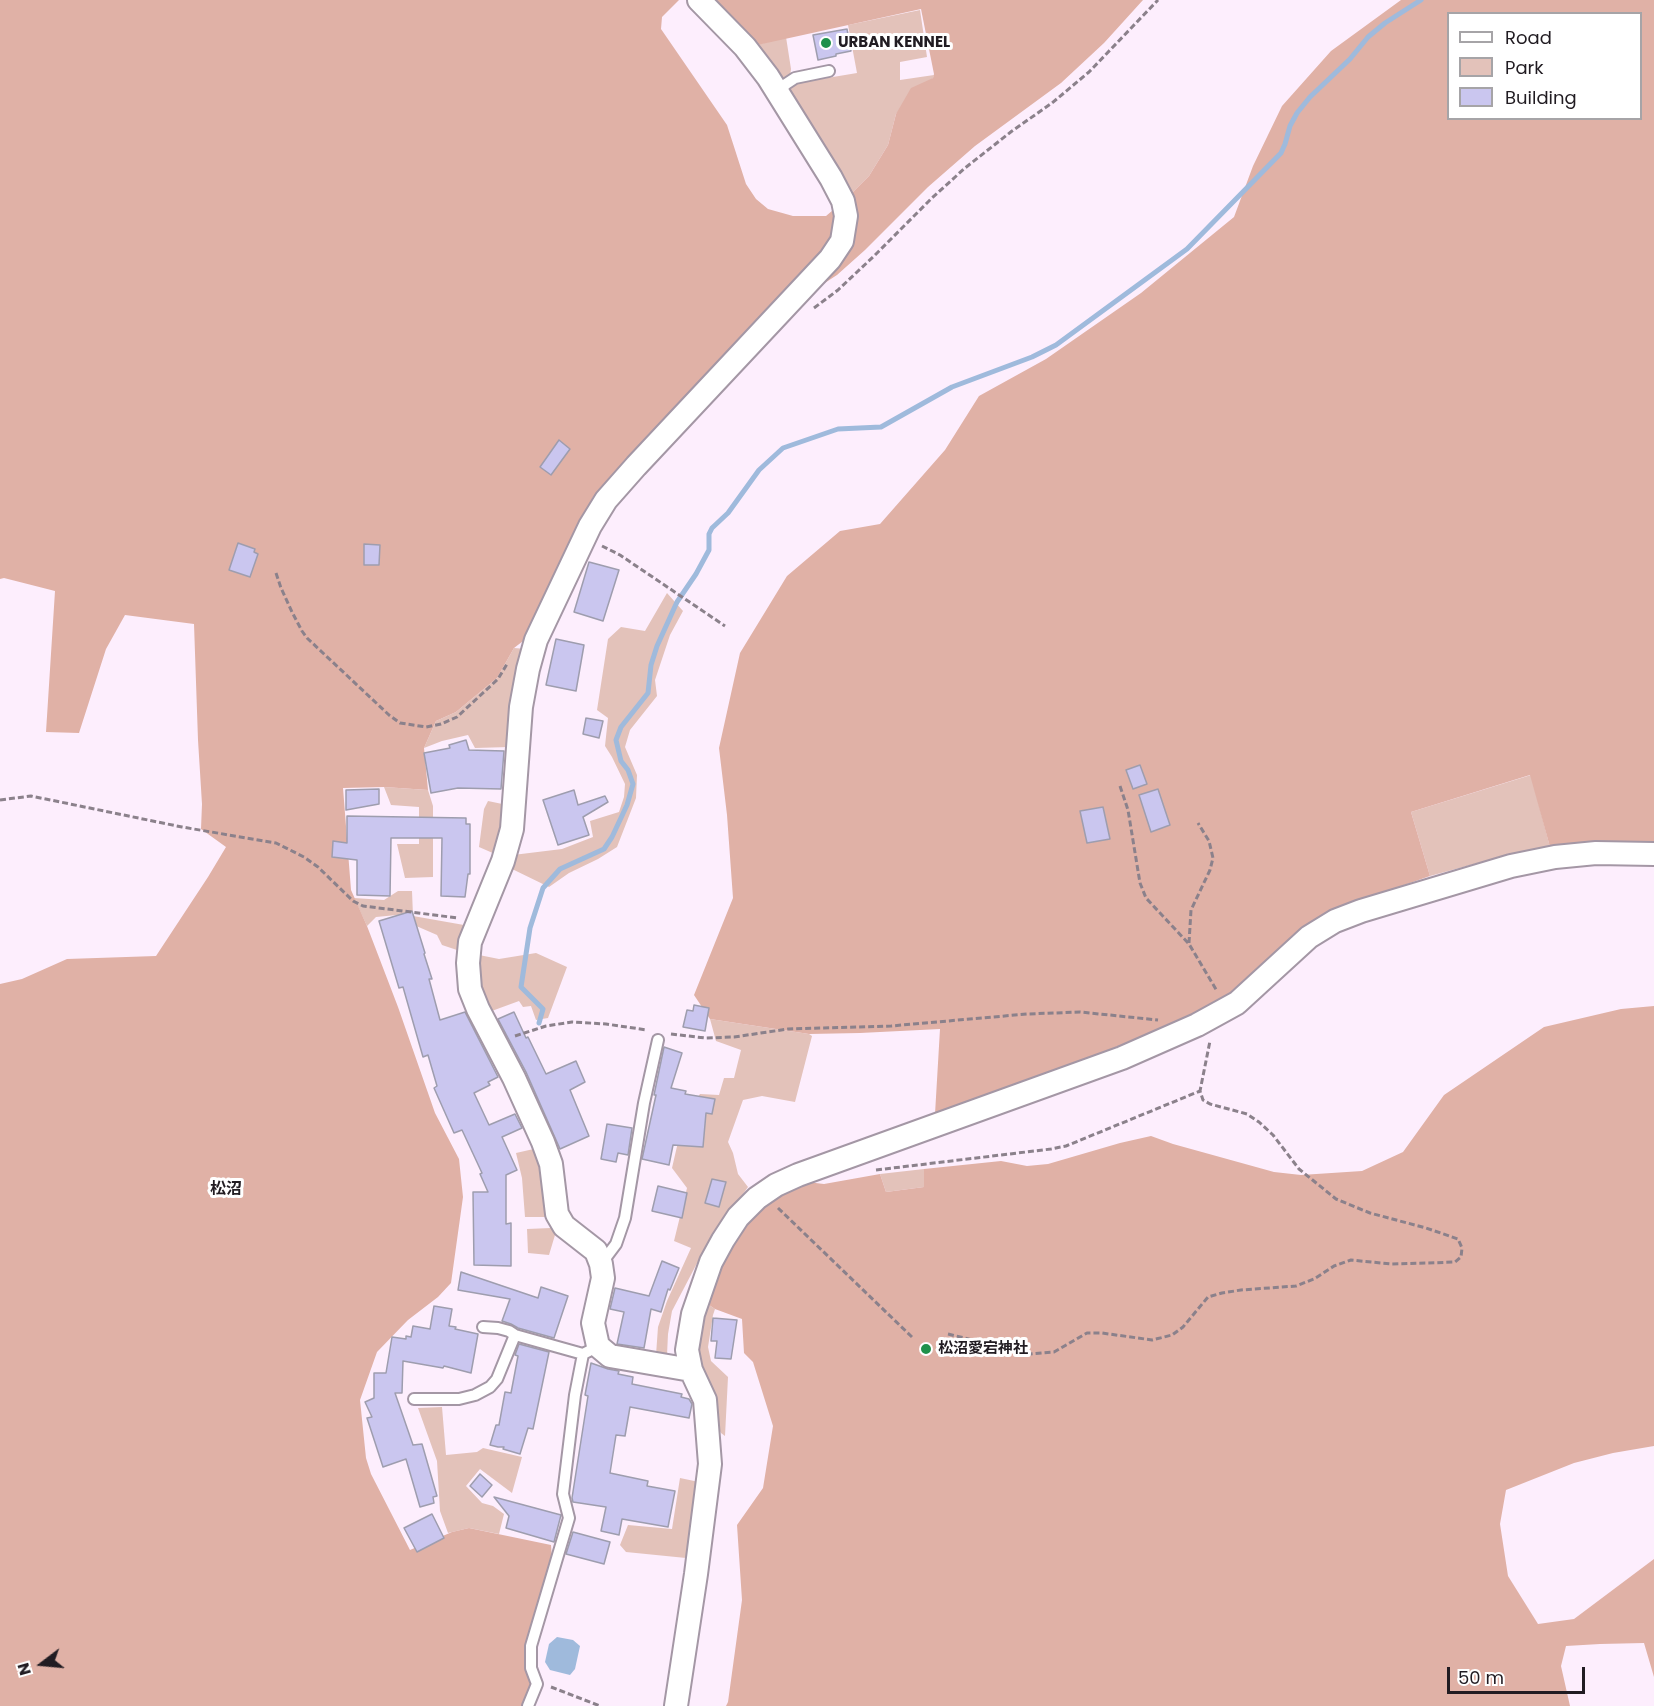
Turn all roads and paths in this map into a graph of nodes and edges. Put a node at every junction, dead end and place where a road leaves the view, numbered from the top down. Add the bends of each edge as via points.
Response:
1 (699, 0) edge
2 (1158, 0) edge
3 (829, 70) dead end
4 (778, 94) junction
5 (807, 313) dead end
6 (585, 536) junction
7 (276, 573) dead end
8 (725, 626) dead end
9 (508, 663) dead end
10 (1120, 786) dead end
11 (0, 800) edge
12 (1198, 823) dead end
13 (1654, 854) edge
14 (477, 921) junction
15 (1189, 944) junction
16 (1221, 1012) junction
17 (1166, 1021) dead end
18 (650, 1031) dead end
19 (659, 1036) joint
20 (496, 1042) junction
21 (1200, 1091) junction
22 (868, 1172) dead end
23 (763, 1194) junction
24 (601, 1264) junction
25 (483, 1327) dead end
26 (948, 1334) dead end
27 (515, 1335) junction
28 (913, 1338) dead end
29 (591, 1350) junction
30 (691, 1370) junction
31 (414, 1399) dead end
32 (537, 1684) junction
33 (528, 1706) edge
34 (600, 1706) edge
35 (676, 1706) edge

1 - 4 street via 745,47
2 - 5 path via 1089,72 965,168 838,290
3 - 4 lane via 795,78
4 - 6 street via 843,201 846,216 842,241 830,259 606,500
6 - 8 path
6 - 14 street via 536,640 521,707 512,830
7 - 9 path via 307,638 400,723 426,727 457,717 498,679
10 - 15 path via 1146,898
11 - 14 path via 31,796 276,843 318,867 363,906
12 - 15 path via 1209,841 1213,858 1191,910
13 - 16 street via 1554,857 1361,911 1309,937 1237,1003
14 - 20 street via 470,942 470,988
15 - 16 path
16 - 21 path
16 - 23 street via 1122,1058 798,1175
17 - 19 path via 1080,1012 788,1029 734,1037
18 - 20 path via 572,1022
19 - 24 lane via 625,1218 616,1245
20 - 24 street via 551,1164 557,1214 564,1226 596,1251
21 - 22 path via 1058,1148
21 - 26 path via 1203,1100 1210,1104 1247,1114 1259,1122 1299,1169 1336,1198 1370,1213 1458,1239 1461,1257 1455,1262 1436,1263 1351,1260 1296,1286 1208,1297 1183,1327 1172,1335 1152,1340 1087,1333 1054,1352 1030,1354
23 - 28 path
23 - 30 street via 738,1217 711,1262 693,1314 687,1350
24 - 29 street via 603,1278 592,1323
25 - 27 lane
27 - 29 lane
27 - 31 lane via 490,1387 459,1399
29 - 30 street
29 - 32 lane via 575,1395 564,1494 569,1518 531,1646 531,1668
30 - 35 street via 705,1400 710,1464
32 - 33 lane
32 - 34 path

